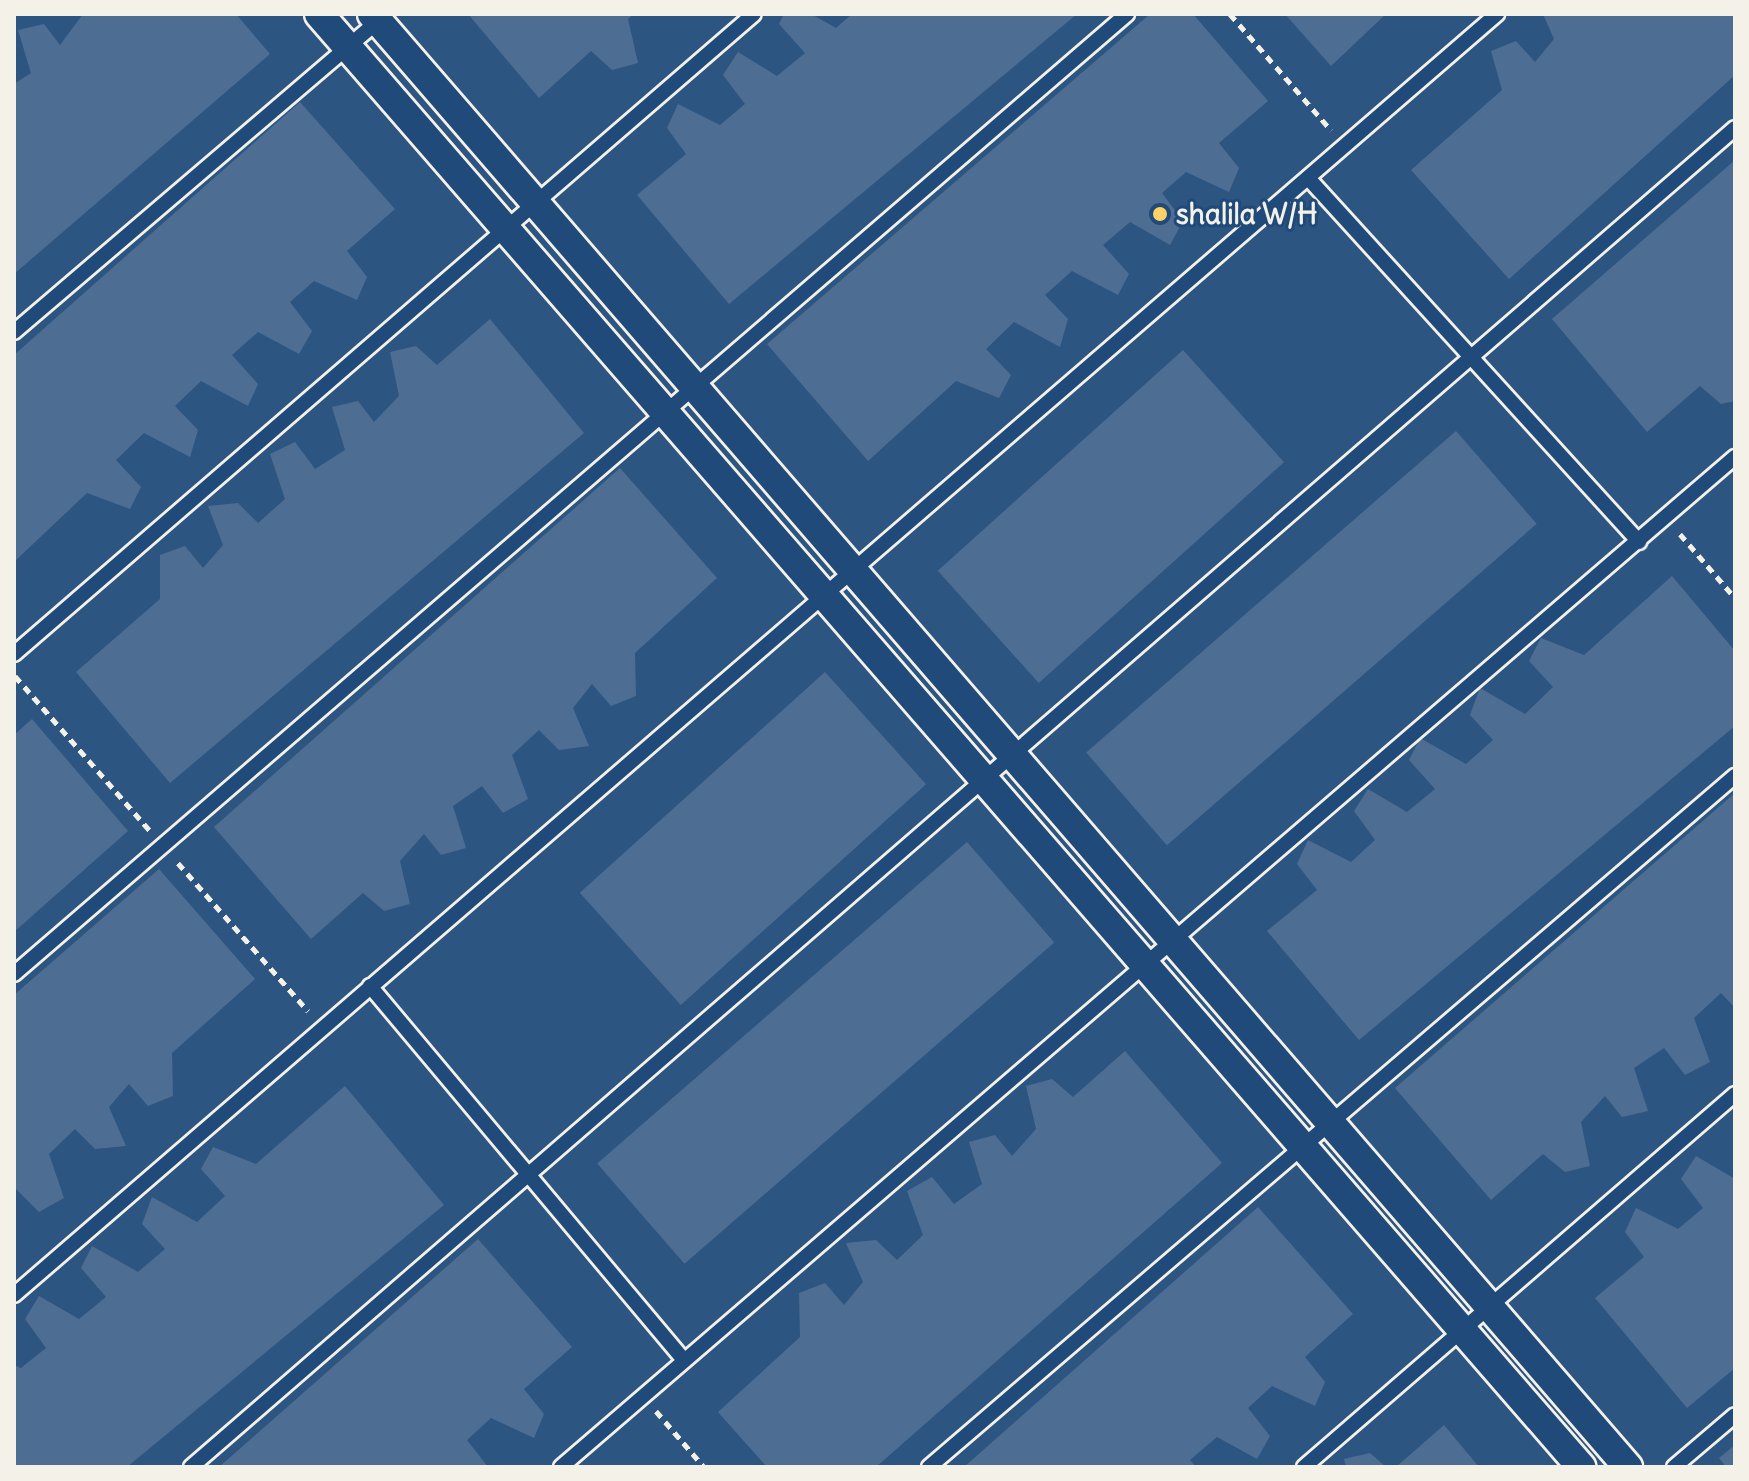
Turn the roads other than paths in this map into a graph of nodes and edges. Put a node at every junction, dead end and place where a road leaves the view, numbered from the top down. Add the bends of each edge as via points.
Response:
1 (319, 14) edge
2 (754, 14) edge
3 (1127, 14) edge
4 (1497, 14) edge
5 (379, 16) edge
6 (348, 48) junction
7 (1735, 128) edge
8 (1308, 178) junction
9 (536, 204) junction
10 (506, 229) junction
11 (14, 332) edge
12 (1471, 357) junction
13 (695, 388) junction
14 (665, 413) junction
15 (1735, 457) edge
16 (1639, 542) junction
17 (851, 568) junction
18 (822, 594) junction
19 (14, 654) edge
20 (1012, 754) junction
21 (1735, 776) edge
22 (983, 780) junction
23 (1173, 937) junction
24 (1144, 961) junction
25 (14, 974) edge
26 (370, 986) junction
27 (1735, 1094) edge
28 (1331, 1123) junction
29 (1302, 1147) junction
30 (528, 1174) junction
31 (14, 1295) edge
32 (1491, 1307) junction
33 (1461, 1332) junction
34 (683, 1359) junction
35 (1735, 1415) edge
36 (191, 1467) edge
37 (561, 1467) edge
38 (929, 1467) edge
39 (1304, 1467) edge
40 (1581, 1467) edge
41 (1628, 1467) edge
42 (1674, 1467) edge

1 - 6 street
2 - 9 lane
3 - 13 lane
4 - 8 lane
5 - 6 lane
5 - 9 street
6 - 10 street
6 - 11 lane
7 - 12 lane
8 - 12 lane
8 - 17 lane
9 - 10 lane
9 - 13 street
10 - 14 street
10 - 19 lane
12 - 16 lane
12 - 20 lane
13 - 14 lane
13 - 17 street
14 - 18 street
14 - 25 lane
15 - 16 lane
16 - 23 lane
17 - 18 lane
17 - 20 street
18 - 22 street
18 - 26 lane
20 - 22 lane
20 - 23 street
21 - 28 lane
22 - 24 street
22 - 30 lane
23 - 24 lane
23 - 28 street
24 - 29 street
24 - 34 lane
26 - 30 lane
26 - 31 lane
27 - 32 lane
28 - 29 lane
28 - 32 street
29 - 33 street
29 - 38 lane
30 - 34 lane
30 - 36 lane
32 - 33 lane
32 - 41 street
33 - 39 lane
33 - 40 street
34 - 37 lane
35 - 42 lane

